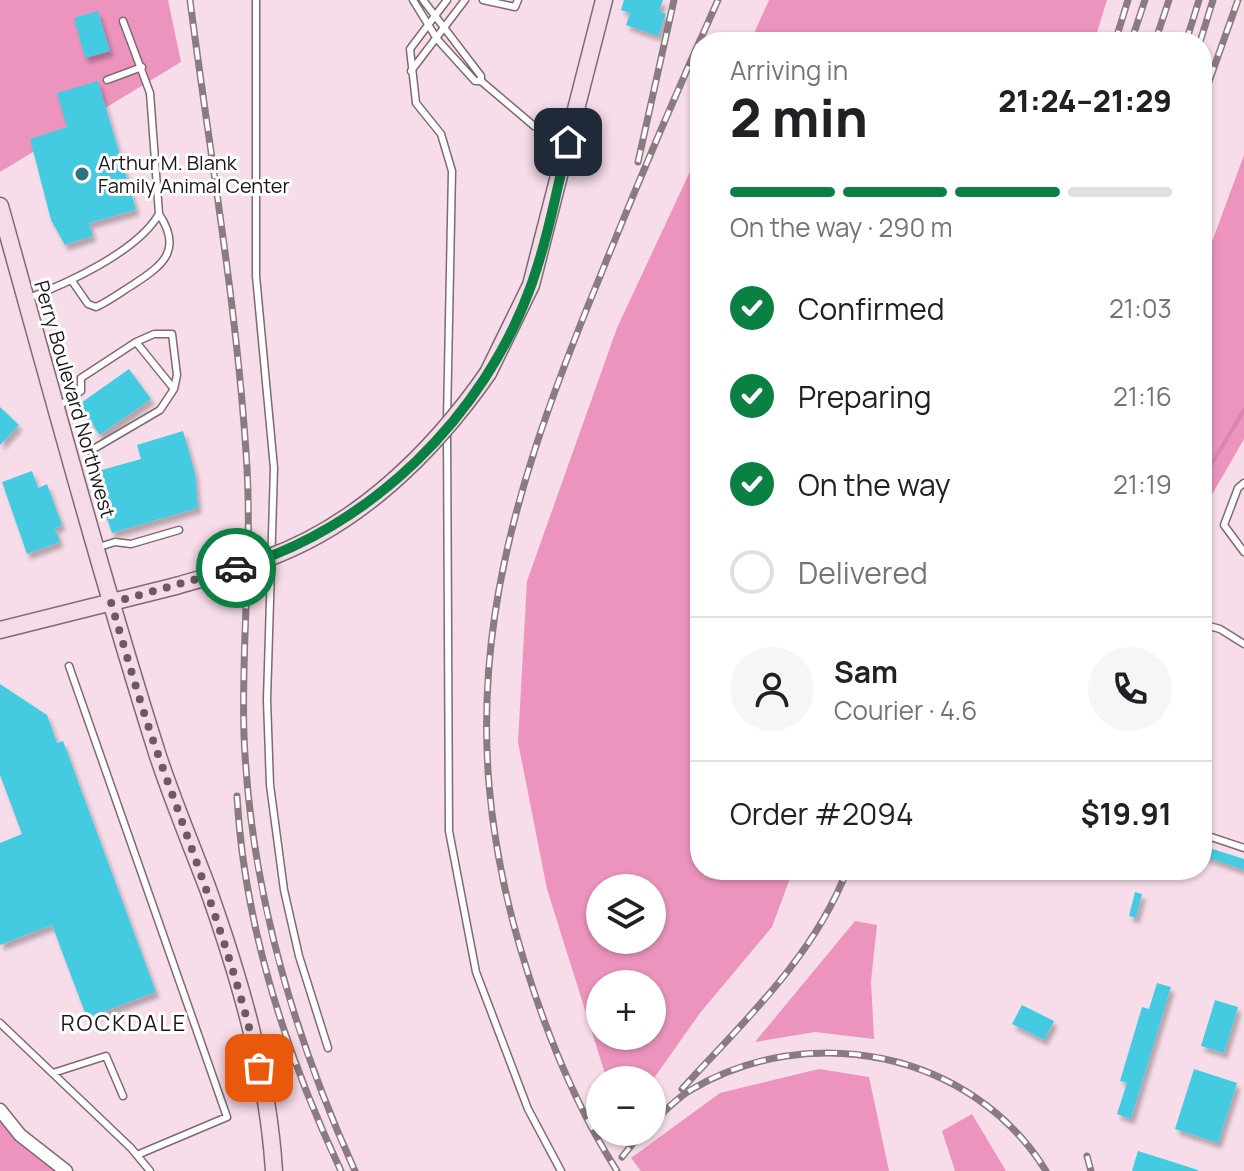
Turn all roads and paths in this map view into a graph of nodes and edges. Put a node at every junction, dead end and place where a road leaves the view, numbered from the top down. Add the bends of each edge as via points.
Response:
1 (256, 0) edge
2 (413, 0) edge
3 (423, 0) edge
4 (447, 0) edge
5 (465, 0) edge
6 (483, 0) edge
7 (518, 0) edge
8 (604, 0) edge
9 (434, 17) junction
10 (123, 21) dead end
11 (427, 24) junction
12 (442, 28) junction
13 (435, 37) junction
14 (142, 67) junction
15 (411, 71) junction
16 (107, 80) dead end
17 (481, 81) junction
18 (568, 142) junction
19 (0, 206) edge
20 (159, 214) junction
21 (72, 281) junction
22 (26, 299) junction
23 (136, 342) junction
24 (174, 389) junction
25 (56, 407) junction
26 (90, 451) dead end
27 (1244, 483) edge
28 (179, 530) dead end
29 (95, 548) junction
30 (1244, 552) edge
31 (111, 603) junction
32 (1212, 627) edge
33 (0, 630) edge
34 (1244, 644) edge
35 (69, 666) dead end
36 (1212, 837) edge
37 (1244, 848) edge
38 (0, 1023) edge
39 (328, 1048) dead end
40 (53, 1073) junction
41 (123, 1096) dead end
42 (0, 1110) edge
43 (137, 1155) junction
44 (66, 1171) edge
45 (150, 1171) edge
46 (274, 1171) edge
47 (561, 1171) edge

1 - 39 lane via 256,276 274,468 267,629 270,785 284,890
2 - 11 lane
3 - 9 lane
4 - 9 lane
5 - 12 lane
6 - 7 lane via 515,7
8 - 18 street
9 - 11 lane
9 - 12 lane
10 - 14 lane
11 - 13 lane
11 - 15 lane via 410,49
12 - 13 lane
12 - 17 lane
13 - 15 lane
13 - 17 lane via 475,81
14 - 16 lane
14 - 20 lane via 150,93
15 - 47 lane via 416,103 441,134 452,171 447,379 449,831 476,972 528,1109
17 - 18 lane via 534,126
18 - 31 street, bridge via 531,285 488,373 428,449 380,493 320,533 267,559
19 - 22 street, Perry Boulevard Northwest
20 - 21 lane via 148,231
20 - 21 lane via 167,227 169,250 163,265 96,307
21 - 22 lane
22 - 25 street, Perry Boulevard Northwest
23 - 24 lane
23 - 24 lane via 172,334
23 - 25 lane via 81,378 81,391
24 - 26 lane via 160,410
25 - 29 street, Perry Boulevard Northwest
27 - 30 lane via 1224,525
28 - 29 lane
29 - 31 street, Perry Boulevard Northwest
31 - 33 street
31 - 46 street, Perry Boulevard Northwest via 247,1015 271,1121
32 - 34 lane
35 - 43 lane via 227,1117
36 - 37 lane
38 - 40 lane
40 - 41 lane via 106,1056
40 - 43 lane
42 - 44 street via 20,1135
43 - 45 lane

